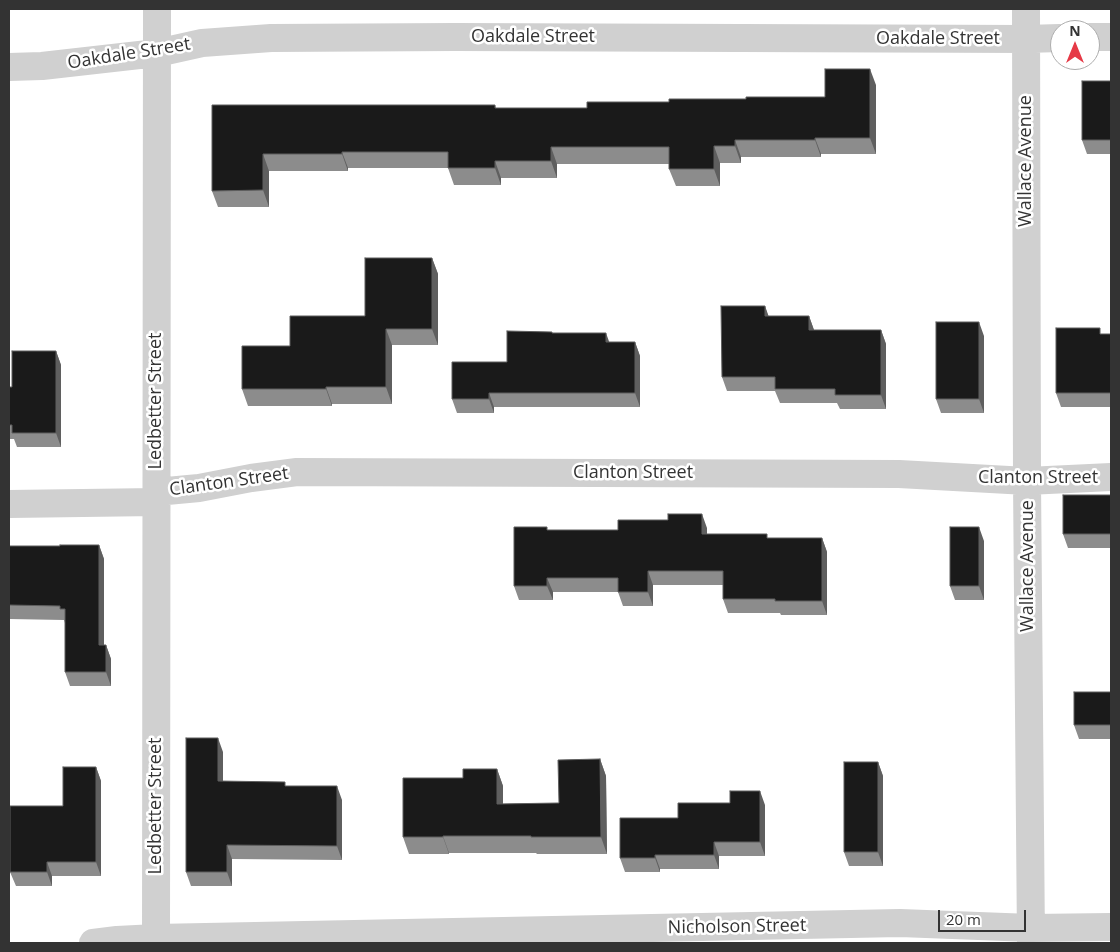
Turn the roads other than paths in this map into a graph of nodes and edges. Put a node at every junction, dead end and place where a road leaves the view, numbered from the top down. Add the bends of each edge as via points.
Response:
1 (156, 9) edge
2 (1026, 9) edge
3 (1050, 38) edge
4 (1026, 39) junction
5 (156, 54) junction
6 (9, 67) edge
7 (1111, 477) edge
8 (1027, 481) junction
9 (156, 497) junction
10 (9, 504) edge
11 (1111, 927) edge
12 (1031, 936) edge
13 (156, 941) edge
14 (93, 943) edge

1 - 5 street, Ledbetter Street
2 - 4 street, Wallace Avenue
3 - 4 street, Oakdale Street
4 - 5 street, Oakdale Street via 271,38 202,43
4 - 8 street, Wallace Avenue
5 - 6 street, Oakdale Street
5 - 9 street, Ledbetter Street
7 - 8 street, Clanton Street
8 - 9 street, Clanton Street via 899,474 297,472
8 - 12 street, Wallace Avenue
9 - 10 street, Clanton Street
9 - 13 street, Ledbetter Street
11 - 12 street, Nicholson Street
12 - 13 street, Nicholson Street via 900,923
13 - 14 street, Nicholson Street

